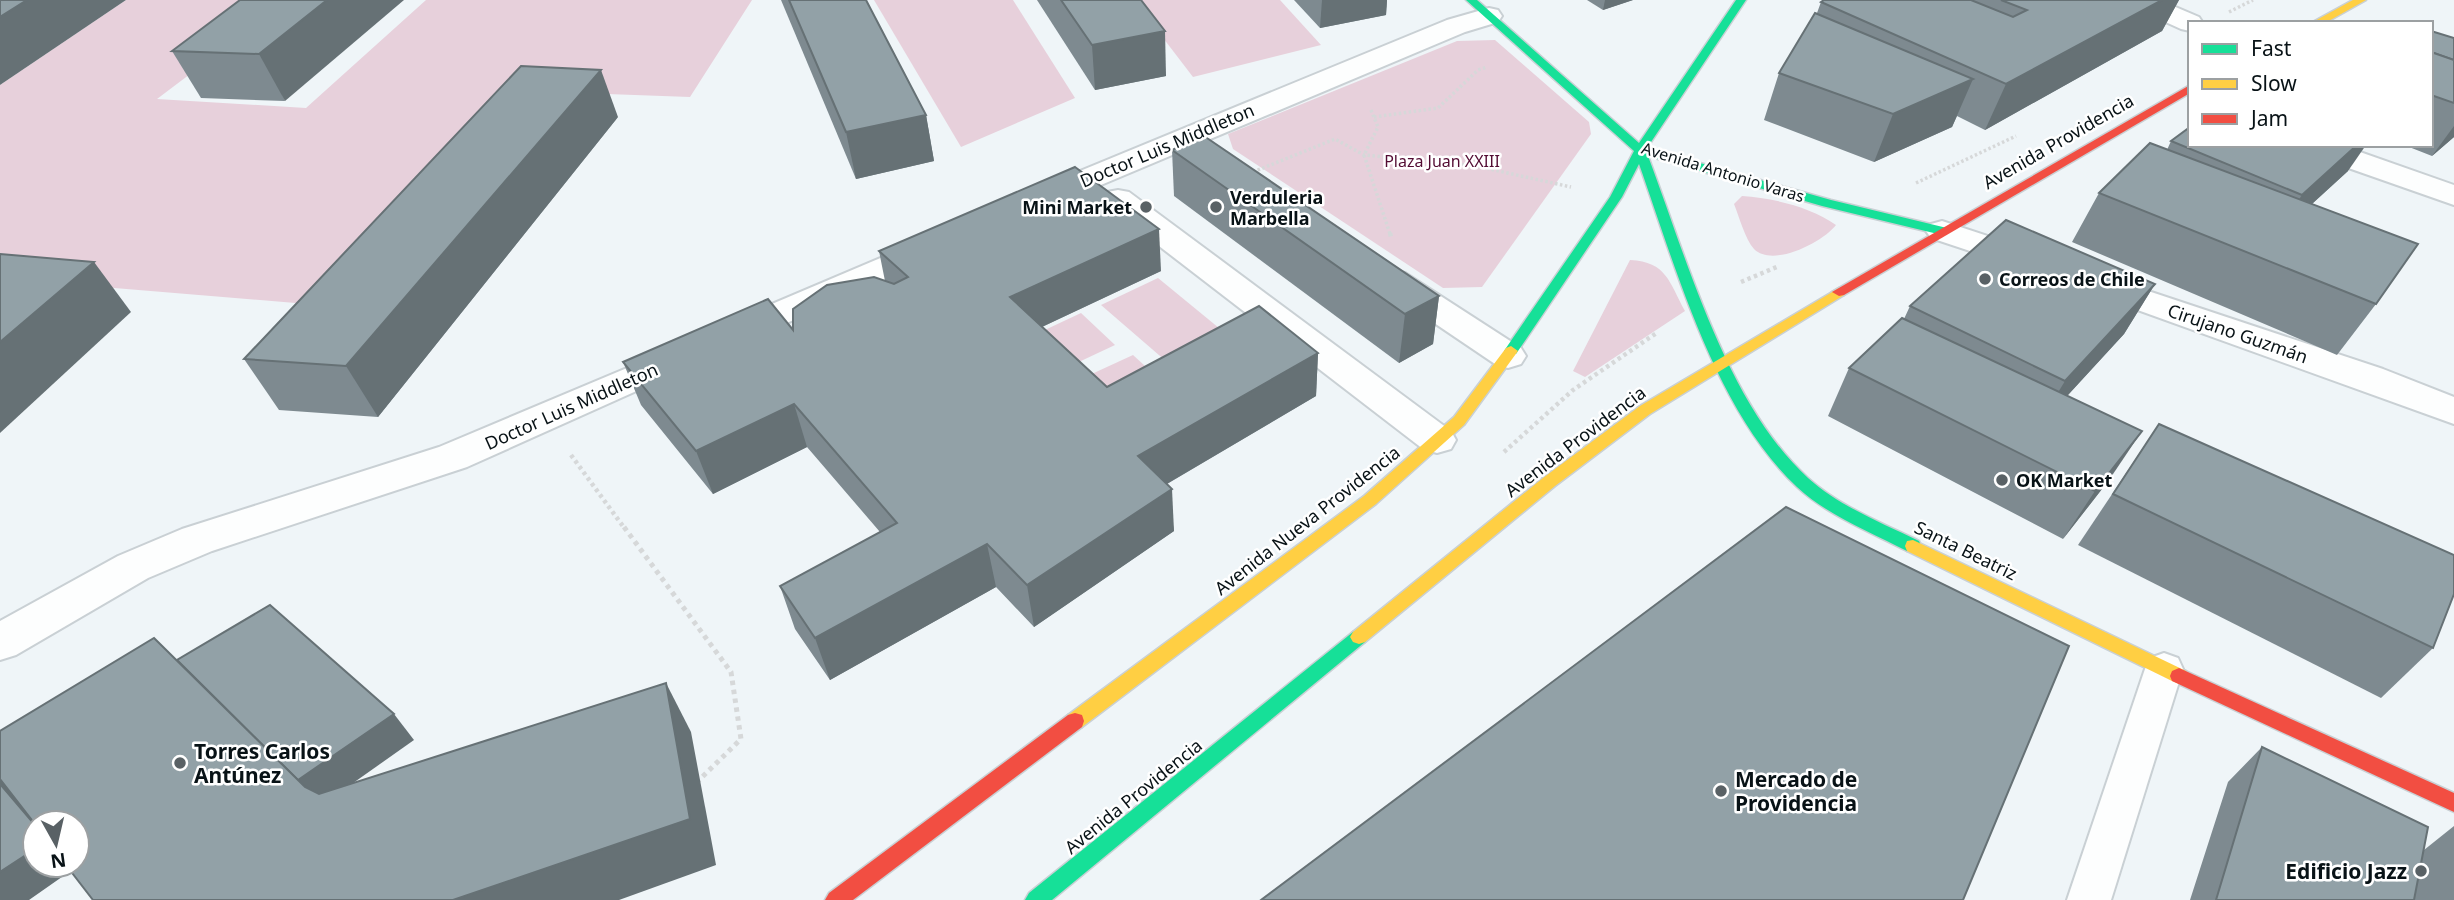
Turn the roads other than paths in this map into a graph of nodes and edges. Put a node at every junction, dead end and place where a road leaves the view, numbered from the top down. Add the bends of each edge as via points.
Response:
1 (1741, 0) edge
2 (2137, 0) edge
3 (2361, 0) edge
4 (1480, 8) edge
5 (2320, 21) edge
6 (2188, 22) edge
7 (2186, 93) edge
8 (1181, 138) junction
9 (2317, 147) edge
10 (1640, 150) junction
11 (1088, 177) junction
12 (1240, 178) edge
13 (2454, 196) edge
14 (1012, 211) edge
15 (1942, 231) junction
16 (962, 233) edge
17 (1368, 263) edge
18 (1508, 356) junction
19 (1721, 362) junction
20 (2454, 411) edge
21 (1437, 440) junction
22 (0, 642) edge
23 (2164, 669) junction
24 (2454, 803) edge
25 (1055, 895) edge
26 (836, 900) edge
27 (2089, 900) edge

1 - 10 main road, Avenida Nueva Providencia
2 - 6 street
3 - 5 main road
4 - 8 street, Doctor Luis Middleton via 1456,26
4 - 10 main road, Avenida Antonio Varas
7 - 15 main road, Avenida Providencia
8 - 11 street, Doctor Luis Middleton
8 - 12 street
9 - 13 street
10 - 15 main road, Avenida Antonio Varas
10 - 18 main road, Avenida Nueva Providencia via 1616,197
10 - 19 main road, Santa Beatriz
11 - 14 street, Doctor Luis Middleton
11 - 21 street
15 - 19 main road, Avenida Providencia
15 - 20 street, Cirujano Guzmán
16 - 22 street, Doctor Luis Middleton via 453,457 197,540 134,567
17 - 18 street
18 - 21 main road, Avenida Nueva Providencia via 1459,421
19 - 23 main road, Santa Beatriz via 1770,448 1828,501
19 - 25 main road, Avenida Providencia via 1645,410 1549,482
21 - 26 main road, Avenida Nueva Providencia via 1370,500
23 - 24 main road, Santa Beatriz
23 - 27 lane

